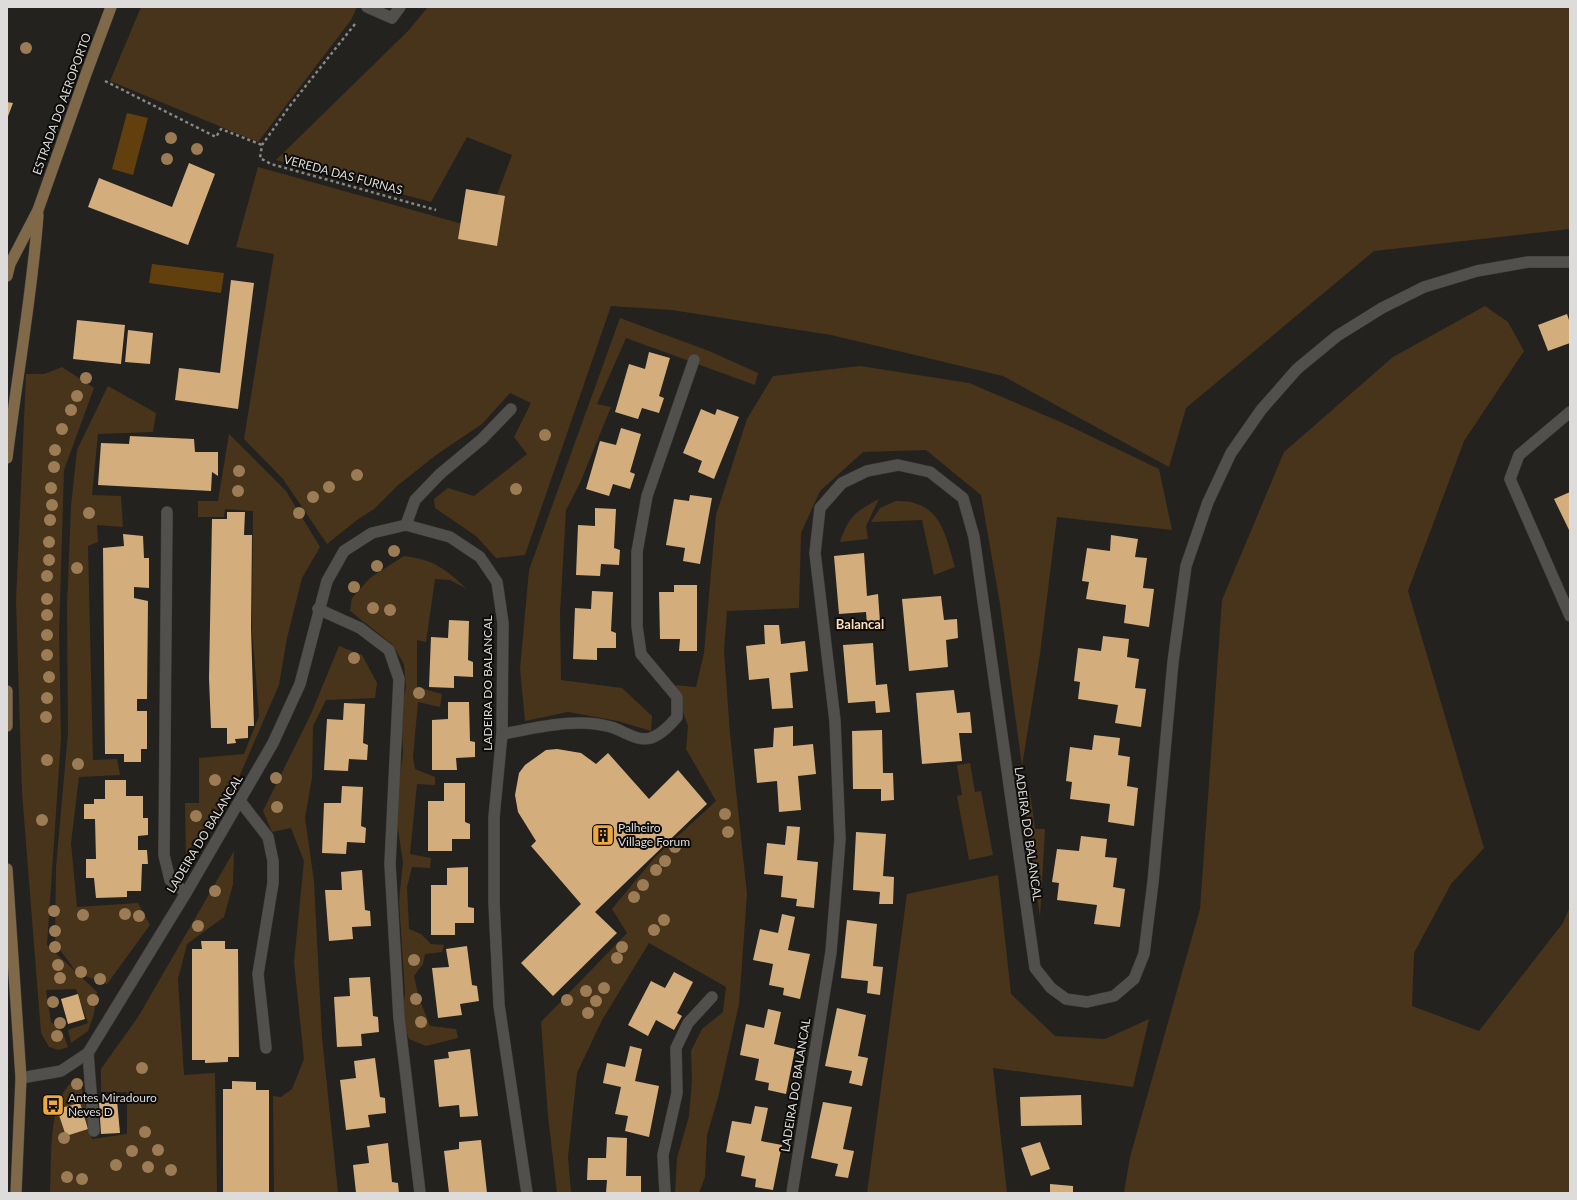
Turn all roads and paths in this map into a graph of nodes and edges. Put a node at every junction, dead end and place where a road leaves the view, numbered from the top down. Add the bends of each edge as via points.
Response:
1 (111, 7) edge
2 (367, 7) edge
3 (400, 7) edge
4 (103, 80) dead end
5 (262, 145) junction
6 (38, 210) junction
7 (436, 210) dead end
8 (1570, 262) edge
9 (9, 265) edge
10 (7, 276) edge
11 (694, 360) dead end
12 (511, 409) dead end
13 (1570, 412) edge
14 (7, 458) edge
15 (167, 512) dead end
16 (406, 525) junction
17 (318, 609) junction
18 (1570, 616) edge
19 (7, 691) edge
20 (7, 726) edge
21 (502, 734) junction
22 (240, 801) junction
23 (7, 869) edge
24 (186, 893) junction
25 (712, 997) dead end
26 (266, 1048) dead end
27 (88, 1053) junction
28 (21, 1078) junction
29 (94, 1131) dead end
30 (16, 1193) edge
31 (420, 1193) edge
32 (527, 1193) edge
33 (665, 1193) edge
34 (792, 1193) edge

1 - 6 main road, ESTRADA DO AEROPORTO
2 - 3 street via 392,18
2 - 5 path
4 - 5 path via 216,137 221,129
5 - 7 path, VEREDA DAS FURNAS via 260,158 271,164
6 - 9 main road, ESTRADA DO AEROPORTO
6 - 14 main road, ESTRADA DO AEROPORTO via 33,278
8 - 34 street, LADEIRA DO BALANCAL via 1528,262 1477,271 1424,287 1382,308 1337,336 1297,369 1261,410 1231,453 1208,502 1186,566 1173,662 1154,874 1144,954 1134,979 1114,996 1087,1002 1066,999 1051,988 1035,968 974,537 963,498 930,472 898,465 867,471 842,483 820,508 814,553 835,721 840,839 831,952
9 - 10 main road, ESTRADA DO AEROPORTO
11 - 21 street via 647,496 637,552 637,626 641,654 677,698 677,717 667,729 651,738 634,737 611,727 584,723
12 - 16 street via 415,500
13 - 18 street via 1519,455 1510,479
15 - 24 street via 164,855 170,880
16 - 17 street, LADEIRA DO BALANCAL via 372,533 344,550 327,581
16 - 21 street, LADEIRA DO BALANCAL via 450,537 480,557 497,582 503,623
17 - 22 street, LADEIRA DO BALANCAL via 300,684 273,743
17 - 31 street via 360,628 388,650 399,679 390,864 399,1018
19 - 20 main road
21 - 32 street, LADEIRA DO BALANCAL via 494,817 494,903 499,1005
22 - 24 street, LADEIRA DO BALANCAL
22 - 26 street via 268,837 273,861 258,974
23 - 28 main road
24 - 27 street, LADEIRA DO BALANCAL
25 - 33 street via 688,1023 676,1048 677,1093 663,1154
27 - 28 street, LADEIRA DO BALANCAL via 61,1071
27 - 29 street
28 - 30 main road

